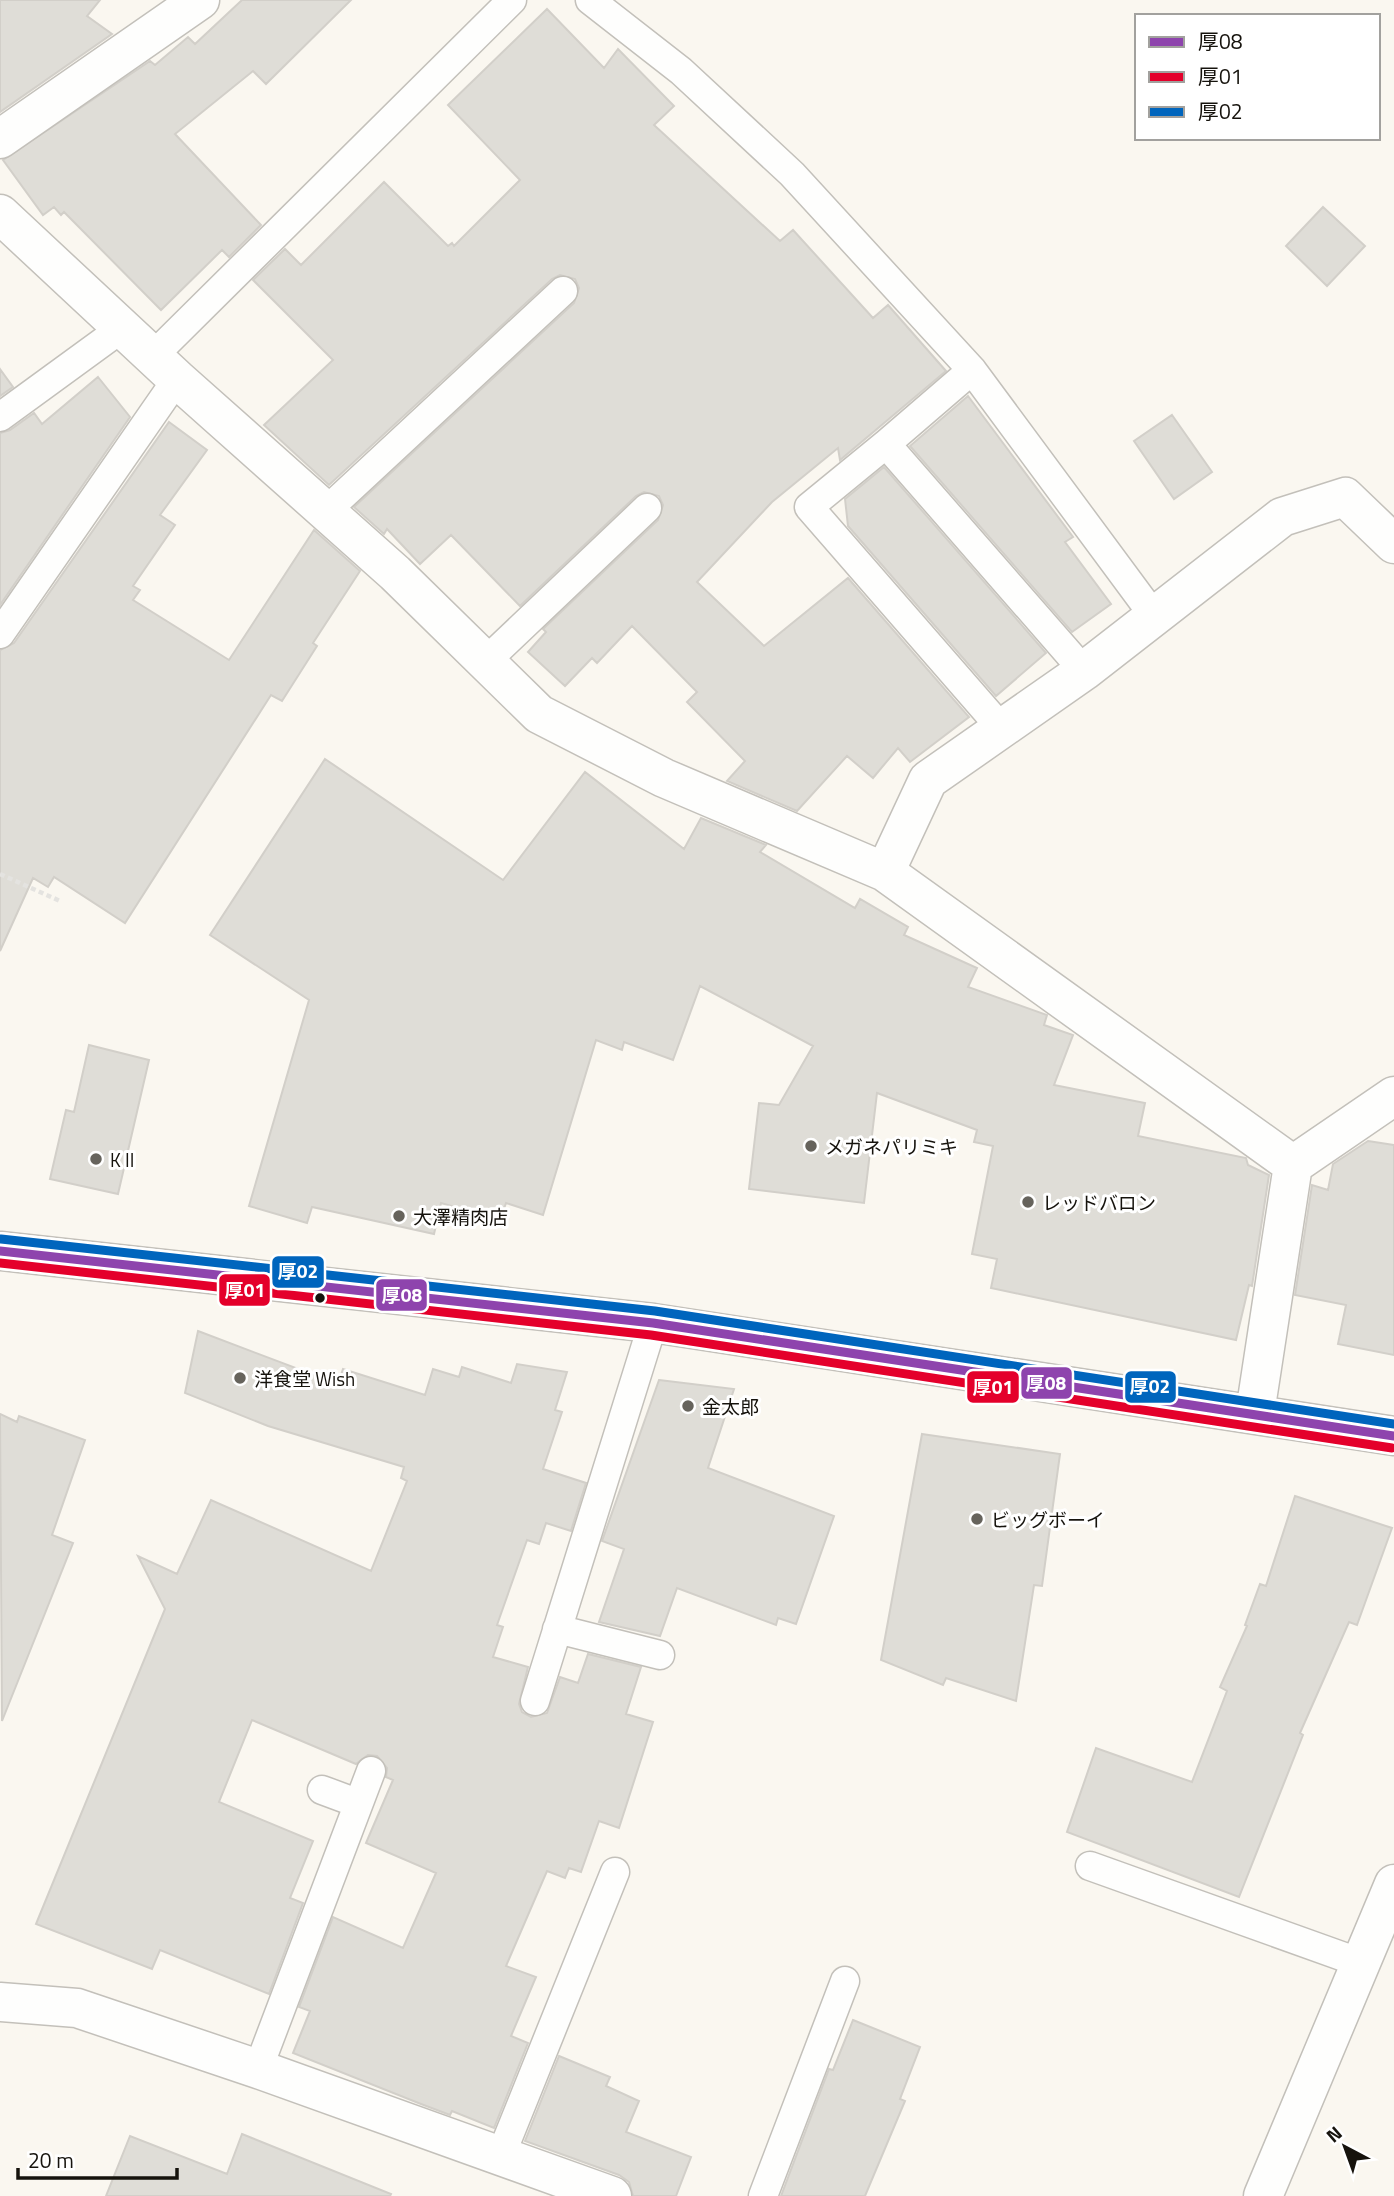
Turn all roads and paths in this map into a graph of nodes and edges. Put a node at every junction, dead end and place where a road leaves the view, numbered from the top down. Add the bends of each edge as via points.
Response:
1 (512, 0) edge
2 (590, 0) edge
3 (189, 3) edge
4 (0, 139) edge
5 (0, 214) edge
6 (563, 291) dead end
7 (122, 328) junction
8 (165, 367) junction
9 (972, 370) junction
10 (0, 417) edge
11 (886, 444) junction
12 (647, 509) dead end
13 (326, 511) junction
14 (1394, 544) edge
15 (10, 599) edge
16 (1154, 616) junction
17 (0, 635) edge
18 (485, 662) junction
19 (1084, 671) junction
20 (1003, 730) junction
21 (885, 872) junction
22 (0, 874) edge
23 (60, 901) dead end
24 (1394, 1096) edge
25 (1293, 1165) junction
26 (0, 1251) edge
27 (653, 1323) junction
28 (1255, 1413) junction
29 (1394, 1436) edge
30 (557, 1629) junction
31 (660, 1655) dead end
32 (535, 1701) dead end
33 (371, 1771) dead end
34 (321, 1790) dead end
35 (357, 1803) junction
36 (1090, 1866) dead end
37 (615, 1872) dead end
38 (1394, 1884) edge
39 (1361, 1963) junction
40 (845, 1981) dead end
41 (0, 2002) edge
42 (258, 2069) junction
43 (501, 2155) junction
44 (612, 2196) edge
45 (763, 2196) edge
46 (1263, 2196) edge

1 - 8 lane
2 - 9 lane via 681,71 792,174
3 - 4 street
5 - 7 street
6 - 13 lane
7 - 8 street
7 - 10 lane
8 - 13 street
8 - 15 lane
9 - 11 lane
9 - 16 lane
11 - 19 lane
11 - 20 lane via 809,507
12 - 18 lane
13 - 18 street
14 - 16 street via 1345,497 1282,517
15 - 17 lane
16 - 19 street
18 - 21 street via 539,714 664,778
19 - 20 street
20 - 21 street via 928,780
21 - 25 street
22 - 23 path
24 - 25 street
25 - 28 street
26 - 27 street
27 - 28 street
27 - 30 lane
28 - 29 street
30 - 31 lane
30 - 32 lane
33 - 35 lane
34 - 35 lane
35 - 42 lane
36 - 39 lane
37 - 43 lane
38 - 39 street
39 - 46 street
40 - 45 lane
41 - 42 street via 77,2008
42 - 43 street
43 - 44 street

